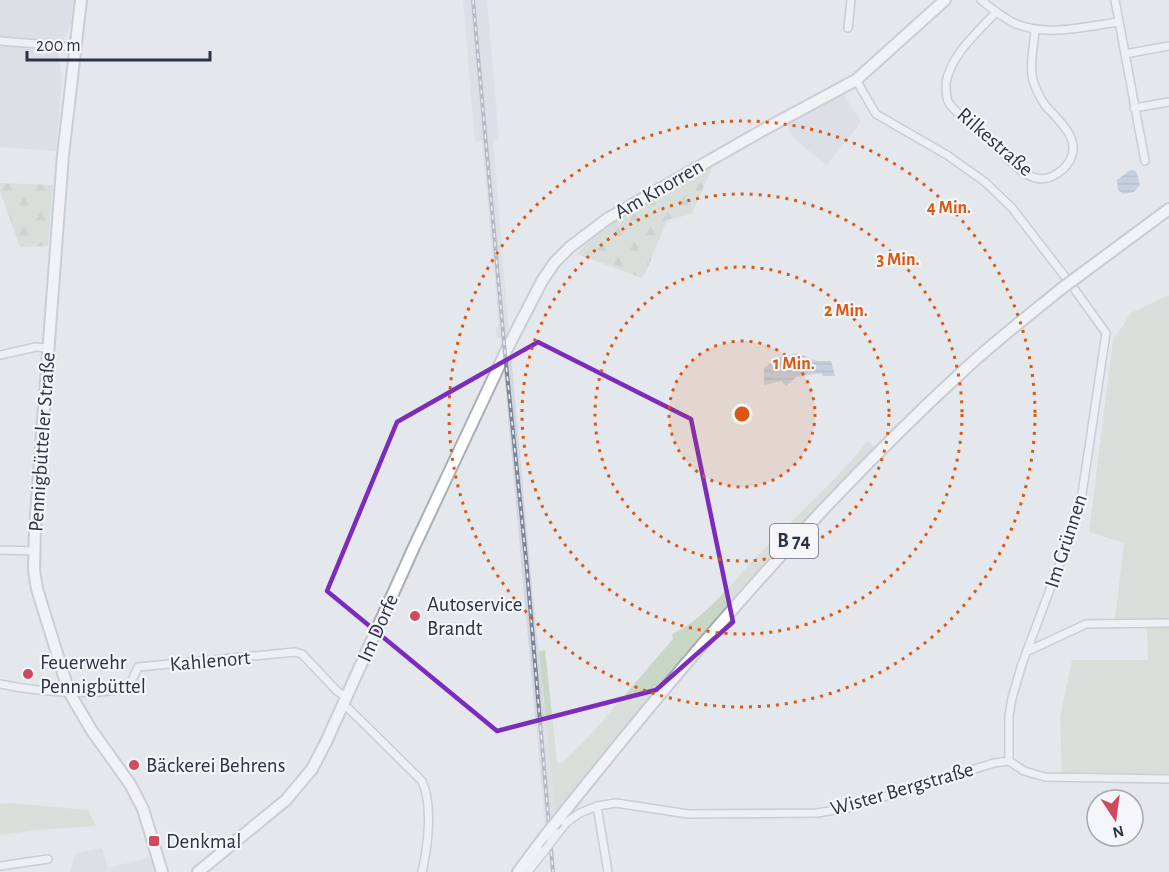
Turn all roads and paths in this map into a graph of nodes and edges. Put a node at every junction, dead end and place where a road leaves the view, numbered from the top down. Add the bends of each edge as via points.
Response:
1 (81, 0) edge
2 (850, 0) edge
3 (945, 0) edge
4 (981, 0) edge
5 (1115, 0) edge
6 (996, 12) junction
7 (1119, 22) junction
8 (848, 28) dead end
9 (1035, 30) junction
10 (0, 41) edge
11 (1169, 46) edge
12 (74, 47) junction
13 (1125, 54) junction
14 (856, 80) junction
15 (1169, 102) edge
16 (1134, 108) junction
17 (1145, 161) dead end
18 (1169, 209) edge
19 (1071, 282) junction
20 (508, 347) joint
21 (49, 348) junction
22 (0, 355) edge
23 (0, 550) edge
24 (34, 551) junction
25 (1169, 623) edge
26 (1028, 651) junction
27 (0, 684) edge
28 (69, 692) junction
29 (345, 702) junction
30 (1009, 761) junction
31 (1169, 779) edge
32 (597, 806) junction
33 (158, 856) junction
34 (48, 860) dead end
35 (0, 866) edge
36 (162, 872) edge
37 (170, 872) edge
38 (198, 872) edge
39 (422, 872) edge
40 (518, 872) edge
41 (528, 872) edge
42 (608, 872) edge

1 - 12 street, Pennigbütteler Straße
2 - 8 street
3 - 14 street, Am Knorren
4 - 6 street
5 - 7 street
6 - 9 street
6 - 9 street, Rilkestraße via 960,51 946,84 948,101 1025,173 1046,180 1064,169 1072,154 1071,140 1064,125 1043,102 1032,76
7 - 9 street
7 - 13 street
10 - 12 street
11 - 13 street
12 - 21 street, Pennigbütteler Straße
13 - 16 street
14 - 19 street, Im Grünnen via 876,114 985,182 1012,208
14 - 20 street, Am Knorren via 586,233 555,262 542,281
15 - 16 street
16 - 17 street
18 - 19 street, B 74
19 - 26 street, Im Grünnen via 1106,333 1076,520
19 - 40 street, B 74, bridge via 964,369 861,470 738,603 631,728
20 - 29 street, Im Dorfe
21 - 22 street
21 - 24 street, Pennigbütteler Straße
23 - 24 street
24 - 28 street, Pennigbütteler Straße via 37,589
25 - 26 street via 1086,624
26 - 30 street, Im Grünnen via 1012,698
27 - 28 street
28 - 29 street, Kahlenort via 128,689 138,667 295,652 302,654
28 - 33 street, Pennigbütteler Straße via 130,784 143,809
29 - 38 street, Im Dorfe via 312,769 297,788
29 - 39 street via 422,781 429,804
30 - 31 street via 1024,771 1045,777
30 - 32 street, Wister Bergstraße via 848,808 817,813 688,814 616,803
32 - 41 street, bridge via 567,822
32 - 42 street
33 - 36 street, Pennigbütteler Straße
33 - 37 street, Pennigbütteler Straße
34 - 35 street

